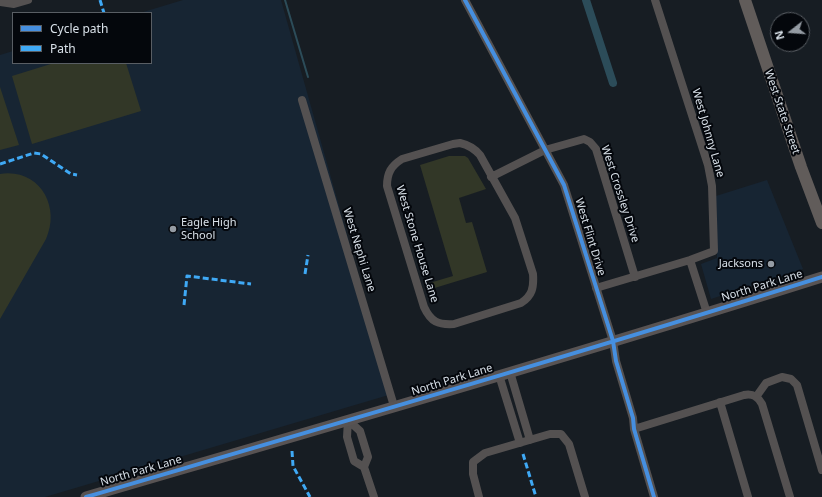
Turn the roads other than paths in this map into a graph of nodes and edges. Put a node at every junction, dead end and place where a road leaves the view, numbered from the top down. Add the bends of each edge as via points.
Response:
1 (28, 0) edge
2 (465, 0) edge
3 (654, 0) edge
4 (745, 0) edge
5 (1, 3) edge
6 (302, 100) dead end
7 (545, 150) junction
8 (491, 177) junction
9 (822, 223) edge
10 (690, 260) junction
11 (635, 277) junction
12 (822, 277) edge
13 (596, 288) junction
14 (706, 313) junction
15 (613, 341) junction
16 (505, 373) junction
17 (756, 397) junction
18 (720, 402) junction
19 (394, 406) junction
20 (348, 420) junction
21 (634, 429) junction
22 (530, 440) junction
23 (520, 443) junction
24 (364, 467) junction
25 (822, 470) edge
26 (86, 497) edge
27 (374, 497) edge
28 (480, 497) edge
29 (585, 497) edge
30 (654, 497) edge
31 (748, 497) edge
32 (790, 497) edge

1 - 5 street via 14,4
2 - 7 street, West Flint Drive
3 - 10 street, West Johnny Lane via 708,165 712,186 714,251
4 - 9 main road, West State Street
6 - 19 street, West Nephi Lane
7 - 8 street
7 - 11 street, West Crossley Drive via 584,139 596,149
7 - 13 street, West Flint Drive via 564,185
8 - 8 street, West Stone House Lane via 515,218 533,274 532,293 521,304 454,324 436,322 428,316 424,307 387,186 387,177 395,163 402,159 460,143 475,149
10 - 11 street
10 - 14 street
11 - 13 street
12 - 14 street, North Park Lane
13 - 15 street, West Flint Drive
14 - 15 street, North Park Lane
15 - 16 street, North Park Lane
15 - 21 street, West Flint Drive
16 - 19 street, North Park Lane
16 - 22 street
16 - 23 street
17 - 18 street via 749,394
17 - 25 street via 768,382 782,378 791,379 797,385
17 - 32 street via 762,404
18 - 21 street
18 - 31 street
19 - 20 street, North Park Lane
20 - 24 street via 347,437 354,461
20 - 24 street via 360,431 368,457
20 - 26 street, North Park Lane
21 - 30 street, West Flint Drive
22 - 23 street
22 - 29 street via 550,434 562,434 569,444
23 - 28 street via 485,453 473,462 473,474
24 - 27 street

